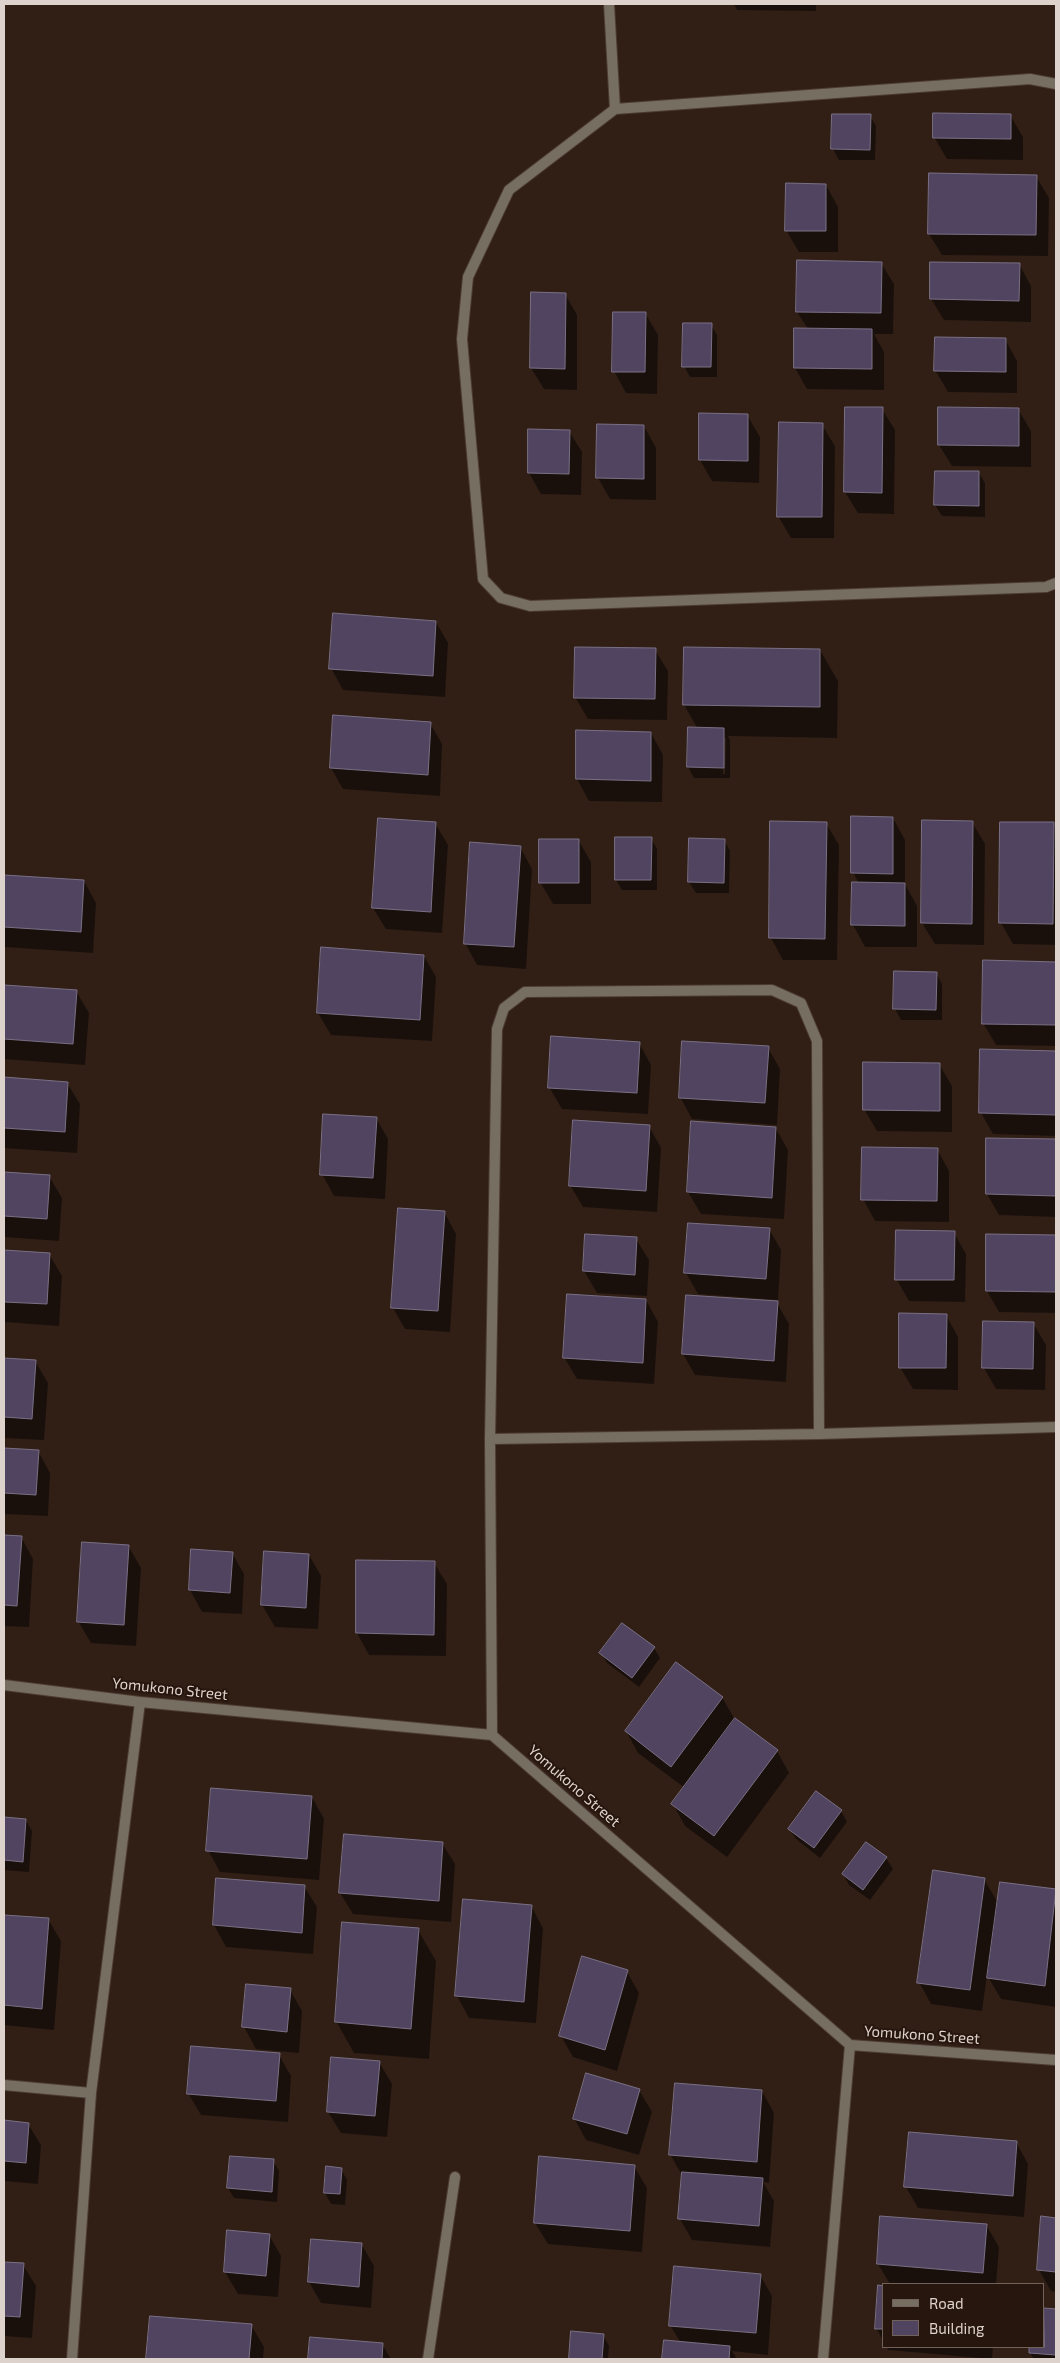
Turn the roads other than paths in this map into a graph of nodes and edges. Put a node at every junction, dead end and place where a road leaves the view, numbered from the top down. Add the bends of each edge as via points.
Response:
1 (609, 4) edge
2 (1056, 84) edge
3 (615, 109) junction
4 (1056, 583) edge
5 (1056, 1427) edge
6 (819, 1434) junction
7 (490, 1439) junction
8 (4, 1686) edge
9 (140, 1702) junction
10 (492, 1735) junction
11 (850, 2045) junction
12 (1056, 2060) edge
13 (4, 2085) edge
14 (91, 2093) junction
15 (455, 2177) dead end
16 (72, 2359) edge
17 (428, 2359) edge
18 (823, 2359) edge

1 - 3 street
2 - 3 street via 1030,79
3 - 4 street via 509,190 468,277 462,339 483,579 501,598 530,606 1046,587
5 - 6 street
6 - 7 street
6 - 7 street via 817,1041 802,1003 772,990 525,992 504,1008 497,1029
7 - 10 street
8 - 9 street, Yomukono Street
9 - 10 street, Yomukono Street
9 - 14 street
10 - 11 street, Yomukono Street
11 - 12 street, Yomukono Street
11 - 18 street
13 - 14 street
14 - 16 street
15 - 17 street

